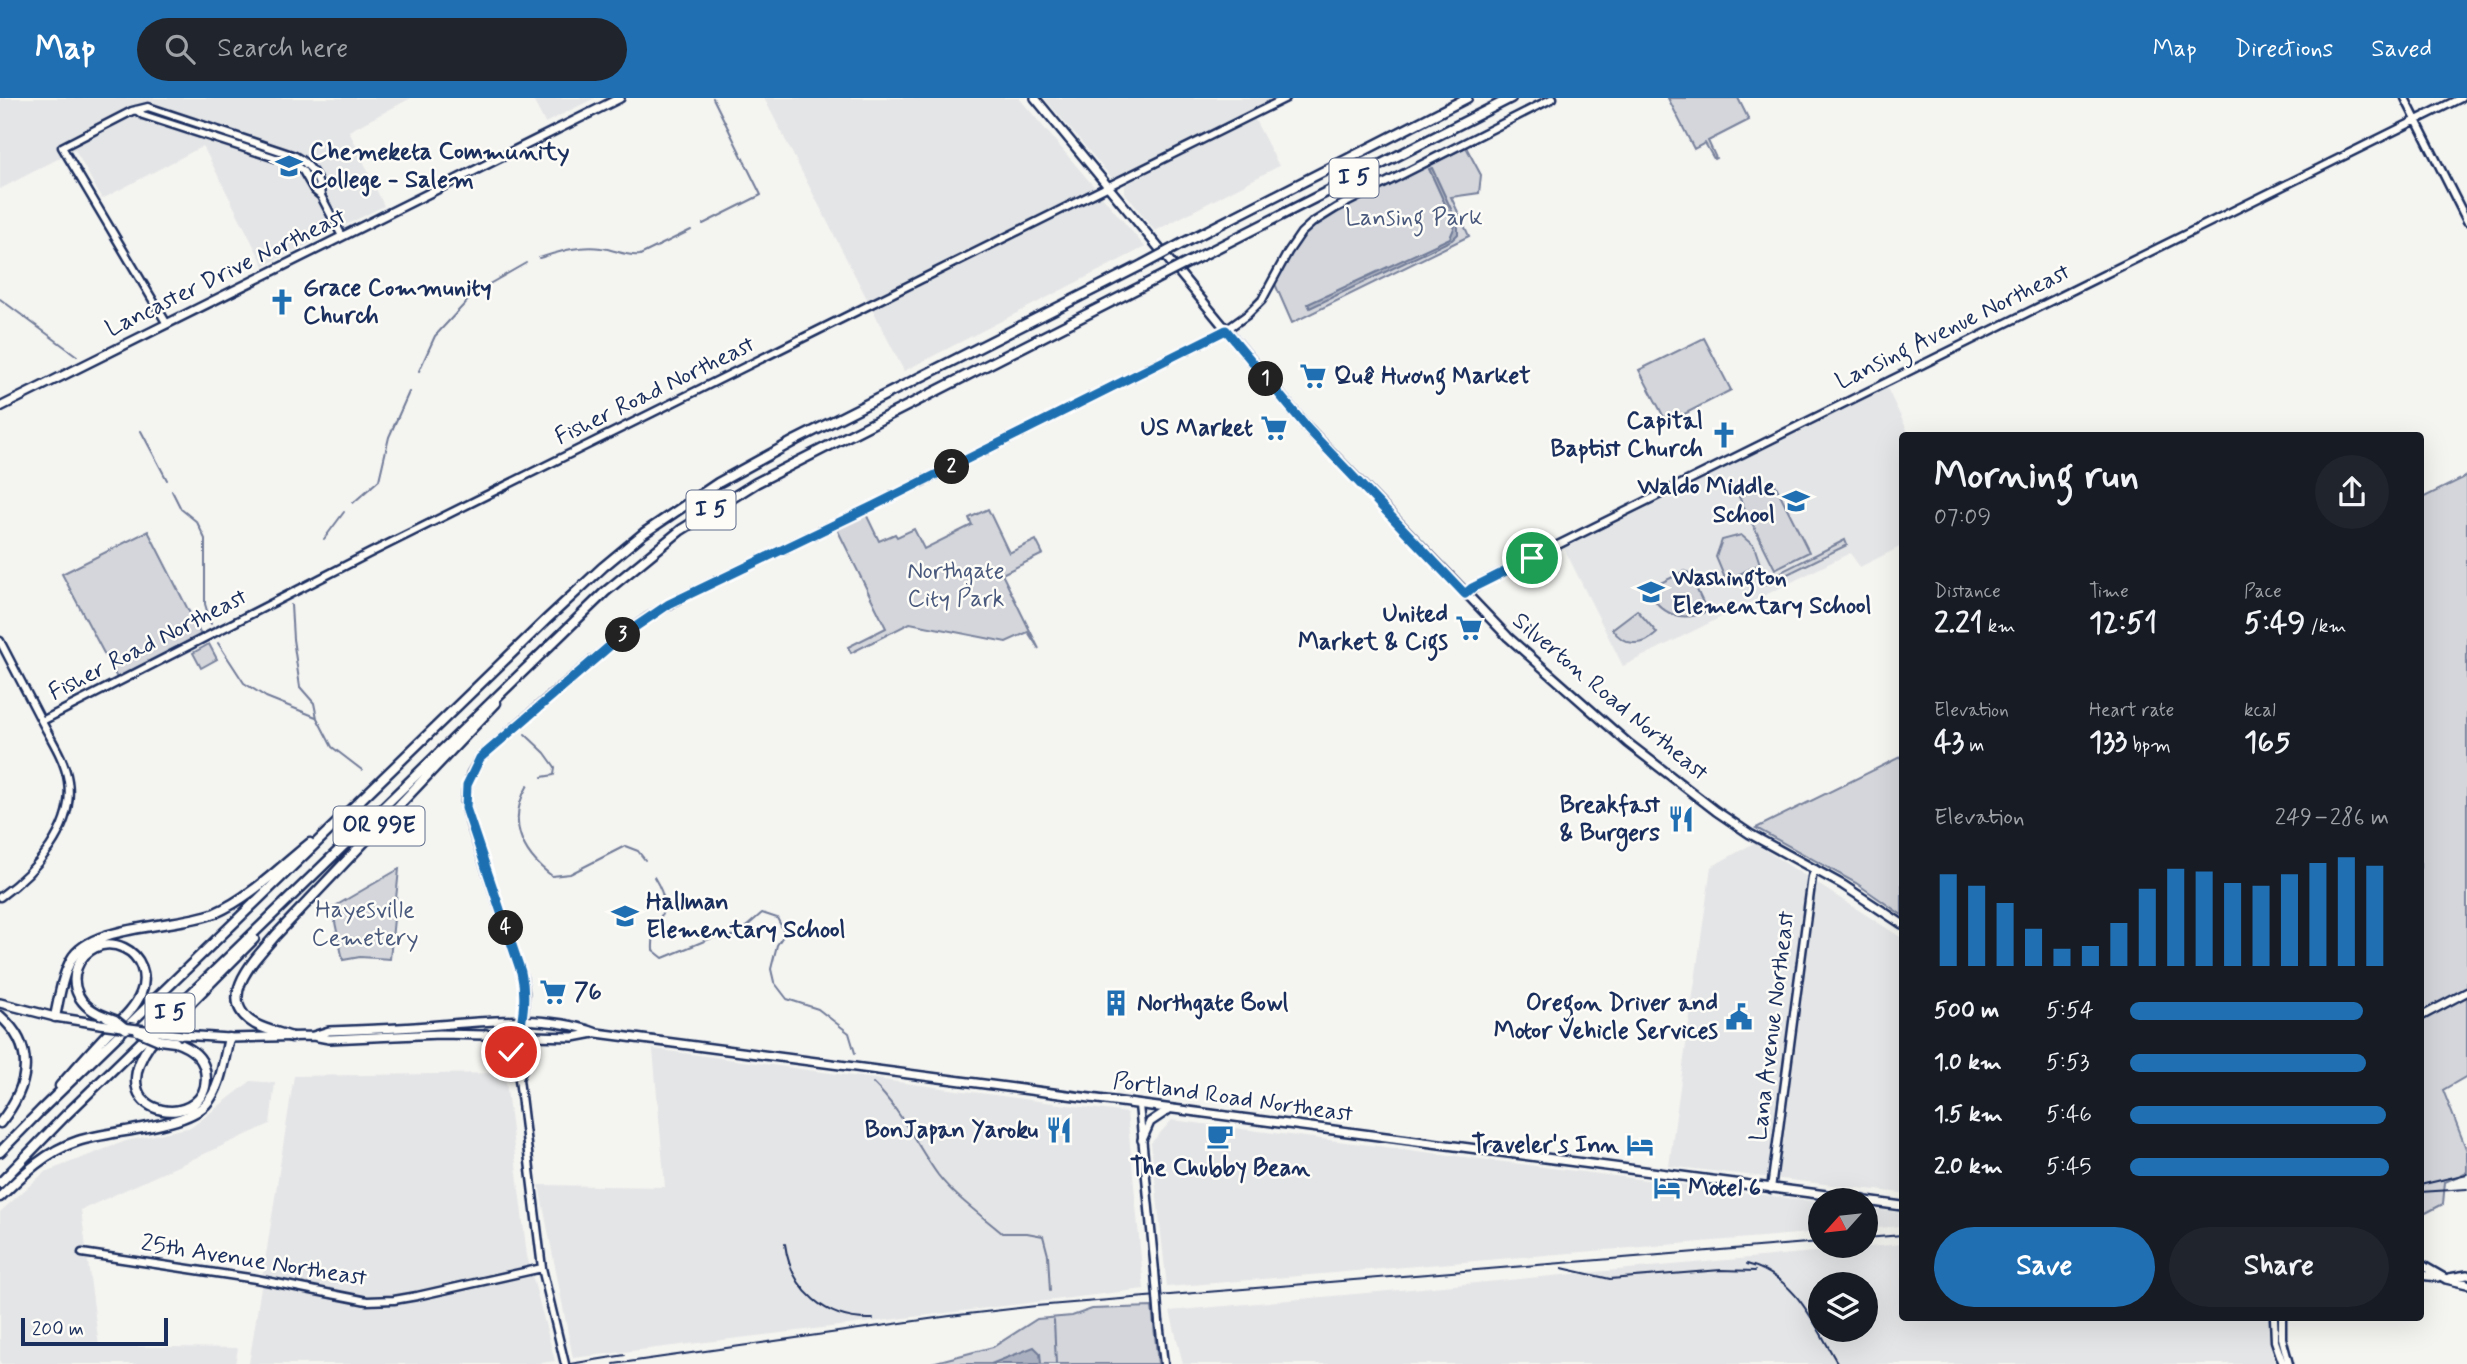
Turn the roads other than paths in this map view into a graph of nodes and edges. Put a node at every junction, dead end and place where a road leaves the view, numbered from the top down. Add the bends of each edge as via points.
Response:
1 (1035, 98) edge
2 (1286, 98) edge
3 (1467, 98) edge
4 (1511, 98) edge
5 (1553, 98) edge
6 (2405, 98) edge
7 (2460, 98) edge
8 (615, 99) edge
9 (2416, 120) junction
10 (1108, 187) junction
11 (2467, 221) edge
12 (342, 236) junction
13 (167, 324) junction
14 (1226, 330) junction
15 (0, 407) edge
16 (1465, 594) junction
17 (583, 611) junction
18 (0, 641) edge
19 (42, 721) junction
20 (348, 813) junction
21 (342, 845) junction
22 (1815, 869) junction
23 (0, 897) edge
24 (1899, 922) edge
25 (2467, 992) edge
26 (0, 1003) edge
27 (2424, 1015) edge
28 (0, 1016) edge
29 (55, 1017) junction
30 (103, 1021) junction
31 (523, 1022) junction
32 (126, 1028) joint
33 (138, 1031) junction
34 (597, 1033) junction
35 (485, 1034) junction
36 (518, 1035) junction
37 (527, 1035) junction
38 (313, 1036) junction
39 (292, 1037) junction
40 (229, 1038) junction
41 (515, 1064) junction
42 (519, 1079) junction
43 (1139, 1105) junction
44 (1171, 1109) junction
45 (41, 1110) junction
46 (0, 1123) edge
47 (1142, 1140) junction
48 (0, 1152) edge
49 (0, 1183) edge
50 (1772, 1189) junction
51 (1808, 1194) edge
52 (0, 1197) edge
53 (1878, 1203) edge
54 (1899, 1206) edge
55 (82, 1253) dead end
56 (2424, 1266) edge
57 (542, 1268) junction
58 (2467, 1275) edge
59 (2424, 1276) edge
60 (2446, 1279) junction
61 (2467, 1284) edge
62 (2274, 1321) edge
63 (2281, 1321) edge
64 (565, 1364) edge
65 (1164, 1364) edge
66 (2283, 1364) edge
67 (2289, 1364) edge

1 - 10 main road, Silverton Road Northeast
2 - 10 street, Fisher Road Northeast
3 - 20 highway, I 5, bridge via 778,450 681,506 589,580
4 - 17 highway, I 5, bridge via 796,462 660,545
5 - 14 street via 1312,223 1291,246 1258,305
6 - 9 street
7 - 9 street, Lansing Avenue Northeast
8 - 12 main road, Lancaster Drive Northeast
9 - 11 street
9 - 16 street, Lansing Avenue Northeast
10 - 14 main road, Silverton Road Northeast
10 - 19 street, Fisher Road Northeast
12 - 13 main road, Lancaster Drive Northeast
12 - 13 street via 310,167 295,156 148,107 62,147
13 - 15 main road, Lancaster Drive Northeast
14 - 16 main road, Silverton Road Northeast via 1308,429
14 - 31 street via 669,604 619,638 489,748 468,779 465,802 523,978
16 - 22 main road, Silverton Road Northeast via 1659,767 1739,827
17 - 21 highway, I 5
17 - 39 highway, OR 99E via 243,974 238,990 244,1013 254,1024
18 - 19 street
19 - 23 street via 65,768 68,808 61,829 43,855
20 - 29 highway via 218,911 186,922 104,935 83,945 68,965
20 - 45 highway, I 5
21 - 33 highway, I 5, bridge via 304,890 216,975 145,1052 137,1067 138,1090 148,1104 168,1112 189,1107 205,1084 197,1054 175,1042 159,1040
21 - 49 highway, I 5
22 - 24 main road, Silverton Road Northeast
22 - 50 street, Lana Avenue Northeast
25 - 27 street
26 - 29 main road
28 - 46 highway via 16,1033 25,1062 21,1090
29 - 30 main road
30 - 32 highway, I 5, bridge via 116,1020
30 - 45 highway via 78,998 74,984 82,958 106,944 126,949 138,960 144,977 142,993
31 - 34 main road, Portland Road Northeast via 576,1025
31 - 36 street
31 - 37 street
31 - 38 main road, Portland Road Northeast via 329,1031
32 - 33 main road, Portland Road Northeast, bridge
33 - 40 main road, Portland Road Northeast, bridge
34 - 37 main road, Portland Road Northeast
34 - 43 main road, Portland Road Northeast
35 - 36 main road, Portland Road Northeast
35 - 38 main road, Portland Road Northeast
35 - 41 main road via 507,1047
36 - 37 main road, Portland Road Northeast
36 - 41 street
37 - 42 street
38 - 39 main road, Portland Road Northeast
39 - 40 main road, Portland Road Northeast
40 - 52 highway via 213,1094 199,1110 175,1121 69,1144 34,1165
41 - 42 street
42 - 57 street
43 - 44 main road, Portland Road Northeast
43 - 47 street
44 - 47 main road via 1153,1119
44 - 50 main road, Portland Road Northeast
45 - 48 highway, I 5
47 - 65 street, bridge
50 - 51 main road, Portland Road Northeast
53 - 54 main road, Portland Road Northeast
55 - 57 street, 25th Avenue Northeast via 367,1301 406,1298
56 - 60 main road
57 - 64 street
58 - 60 main road
59 - 60 main road
60 - 61 main road
62 - 66 street
63 - 67 street

